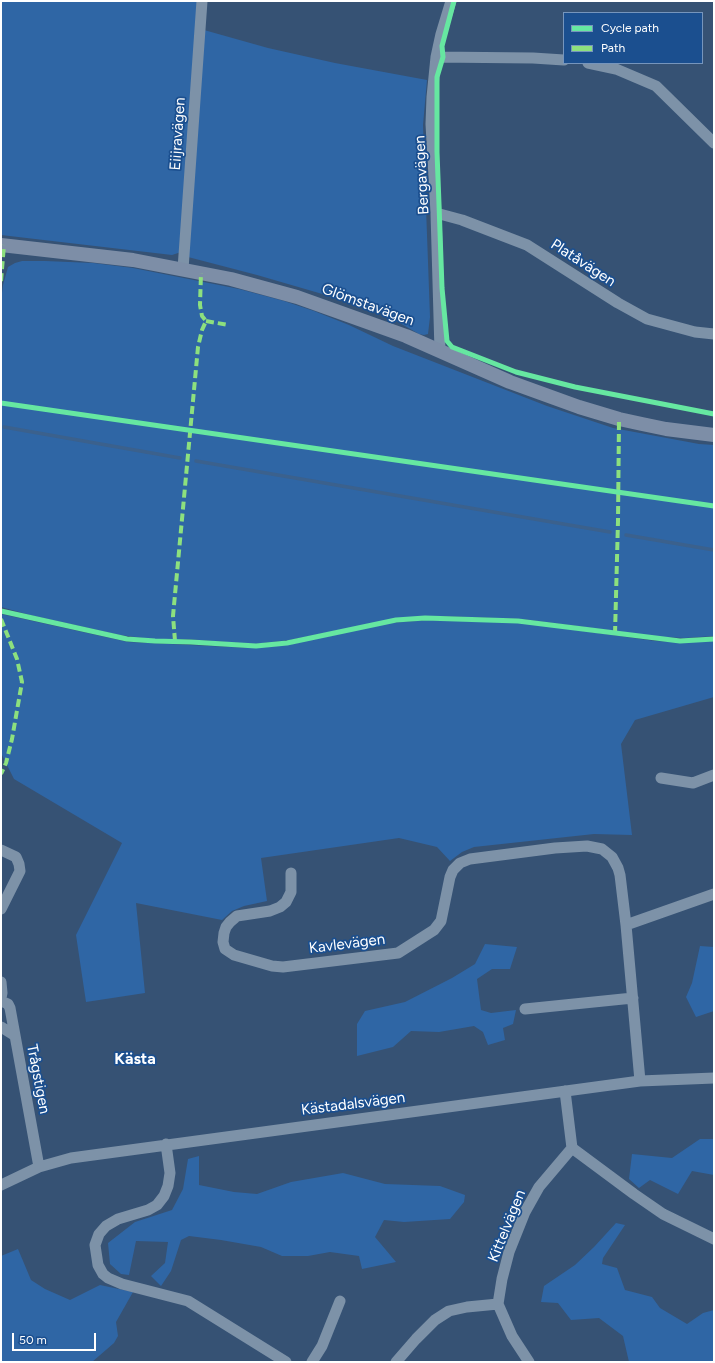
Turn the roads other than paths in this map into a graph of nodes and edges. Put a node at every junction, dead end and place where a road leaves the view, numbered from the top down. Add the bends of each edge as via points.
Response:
1 (202, 1) edge
2 (450, 1) edge
3 (436, 57) junction
4 (563, 60) edge
5 (592, 64) edge
6 (714, 144) edge
7 (436, 213) junction
8 (1, 245) edge
9 (183, 269) junction
10 (714, 334) edge
11 (440, 351) junction
12 (714, 435) edge
13 (714, 775) edge
14 (661, 778) dead end
15 (1, 850) edge
16 (291, 873) dead end
17 (714, 894) edge
18 (1, 909) edge
19 (626, 924) junction
20 (1, 982) edge
21 (632, 998) junction
22 (1, 1000) edge
23 (525, 1009) dead end
24 (1, 1027) edge
25 (14, 1035) junction
26 (714, 1078) edge
27 (640, 1081) junction
28 (566, 1091) junction
29 (166, 1144) junction
30 (572, 1148) junction
31 (39, 1167) junction
32 (1, 1185) edge
33 (714, 1240) edge
34 (340, 1301) dead end
35 (498, 1304) junction
36 (286, 1362) edge
37 (312, 1362) edge
38 (396, 1362) edge
39 (529, 1362) edge

1 - 9 street, Eiijravägen
2 - 3 street, Bergavägen
3 - 4 street
3 - 7 street, Bergavägen via 431,124
5 - 6 street via 623,71 656,86
7 - 10 street, Platåvägen via 527,244 646,319 695,332
7 - 11 street, Bergavägen
8 - 9 main road, Glömstavägen via 133,260
9 - 11 main road, Glömstavägen via 297,297 406,336
11 - 12 main road, Glömstavägen via 510,382 594,412 666,429
13 - 14 street via 693,783
15 - 18 street via 16,858 20,871
16 - 19 street, Kavlevägen via 290,892 286,902 270,912 234,918 224,933 222,942 225,950 234,955 283,967 398,953 434,930 441,921 450,877 460,863 470,859 555,848 587,846 602,849 612,858 618,868
17 - 19 street
19 - 21 street, Kavlevägen
20 - 22 street, Trågstigen
21 - 23 street
21 - 27 street, Kavlevägen
22 - 25 street, Trågstigen via 10,1008
24 - 25 street
25 - 31 street, Trågstigen
26 - 27 street, Kästadalsvägen
27 - 28 street, Kästadalsvägen
28 - 29 street, Kästadalsvägen
28 - 30 street
29 - 31 street, Kästadalsvägen via 71,1158
29 - 36 street via 170,1173 164,1196 157,1205 148,1210 118,1219 106,1226 99,1234 95,1245 98,1265 108,1278 122,1284 188,1301
30 - 33 street via 663,1214
30 - 35 street, Kittelvägen via 539,1187 525,1212 509,1252
31 - 32 street, Kästadalsvägen
34 - 37 street via 322,1346
35 - 38 street via 449,1311 416,1338
35 - 39 street via 512,1336

